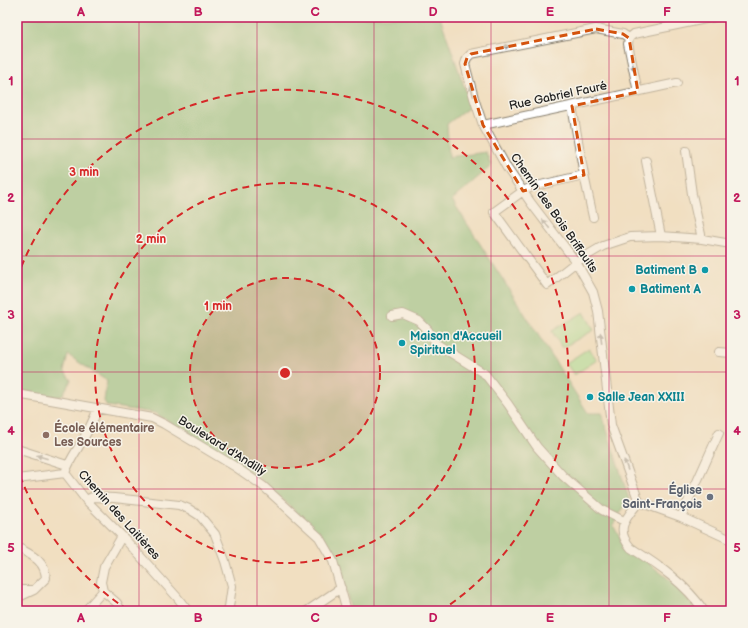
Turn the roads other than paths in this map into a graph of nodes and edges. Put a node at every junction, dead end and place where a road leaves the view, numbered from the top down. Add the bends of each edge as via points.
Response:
1 (715, 17) edge
2 (629, 38) junction
3 (677, 83) dead end
4 (638, 92) junction
5 (572, 106) junction
6 (483, 125) junction
7 (686, 151) dead end
8 (646, 161) dead end
9 (584, 175) junction
10 (523, 191) junction
11 (593, 217) dead end
12 (661, 236) junction
13 (702, 239) junction
14 (731, 244) edge
15 (576, 262) junction
16 (392, 316) dead end
17 (719, 352) dead end
18 (731, 353) edge
19 (17, 394) edge
20 (98, 408) junction
21 (719, 433) dead end
22 (17, 449) edge
23 (66, 469) junction
24 (17, 479) edge
25 (86, 500) junction
26 (639, 502) junction
27 (681, 517) junction
28 (624, 521) junction
29 (122, 536) junction
30 (731, 540) edge
31 (17, 546) edge
32 (341, 588) junction
33 (17, 590) edge
34 (34, 590) junction
35 (103, 591) junction
36 (17, 598) edge
37 (85, 611) edge
38 (121, 611) edge
39 (188, 611) edge
40 (228, 611) edge
41 (308, 611) edge
42 (347, 611) edge
43 (704, 611) edge

1 - 2 street via 634,34
2 -> 4 street
6 -> 2 street, Chemin des Bois Briffaults via 465,64 471,54 596,29 623,34
3 - 4 street, Rue Gabriel Fauré
4 -> 5 street, Rue Gabriel Fauré
5 - 6 street, Rue Gabriel Fauré
5 - 9 street
6 - 10 street, Chemin des Bois Briffaults
7 - 13 street
8 - 12 street
9 - 10 street
9 - 11 street
15 -> 10 street, Chemin des Bois Briffaults
10 - 15 street via 494,212 547,285
12 - 13 street
12 - 15 street via 630,237 604,246
13 - 14 street
26 -> 15 street, Chemin des Bois Briffaults via 611,425 595,298
16 - 28 street via 403,314 419,320 435,343 485,374 537,447 563,476 602,510
17 - 18 street
19 - 20 street, Boulevard d'Andilly
20 - 23 street, Chemin des Laitières
20 - 32 street, Boulevard d'Andilly via 152,418 263,486 318,537 333,561
21 - 27 street
23 -> 22 street
23 - 24 street
23 - 25 street, Chemin des Laitières
25 - 29 street, Chemin des Laitières
25 - 40 street via 92,497 114,498 179,505 200,516 215,534 225,560 232,586
26 - 27 street
26 - 28 street
27 - 30 street
28 - 43 street via 622,529 627,544 677,580
29 - 35 street via 104,566 101,582
29 - 39 street, Chemin des Laitières
31 - 34 street via 34,556 46,570 46,578
32 - 41 street
32 - 42 street, Boulevard d'Andilly
33 - 34 street
34 - 36 street
35 - 37 street
35 - 38 street via 117,603

